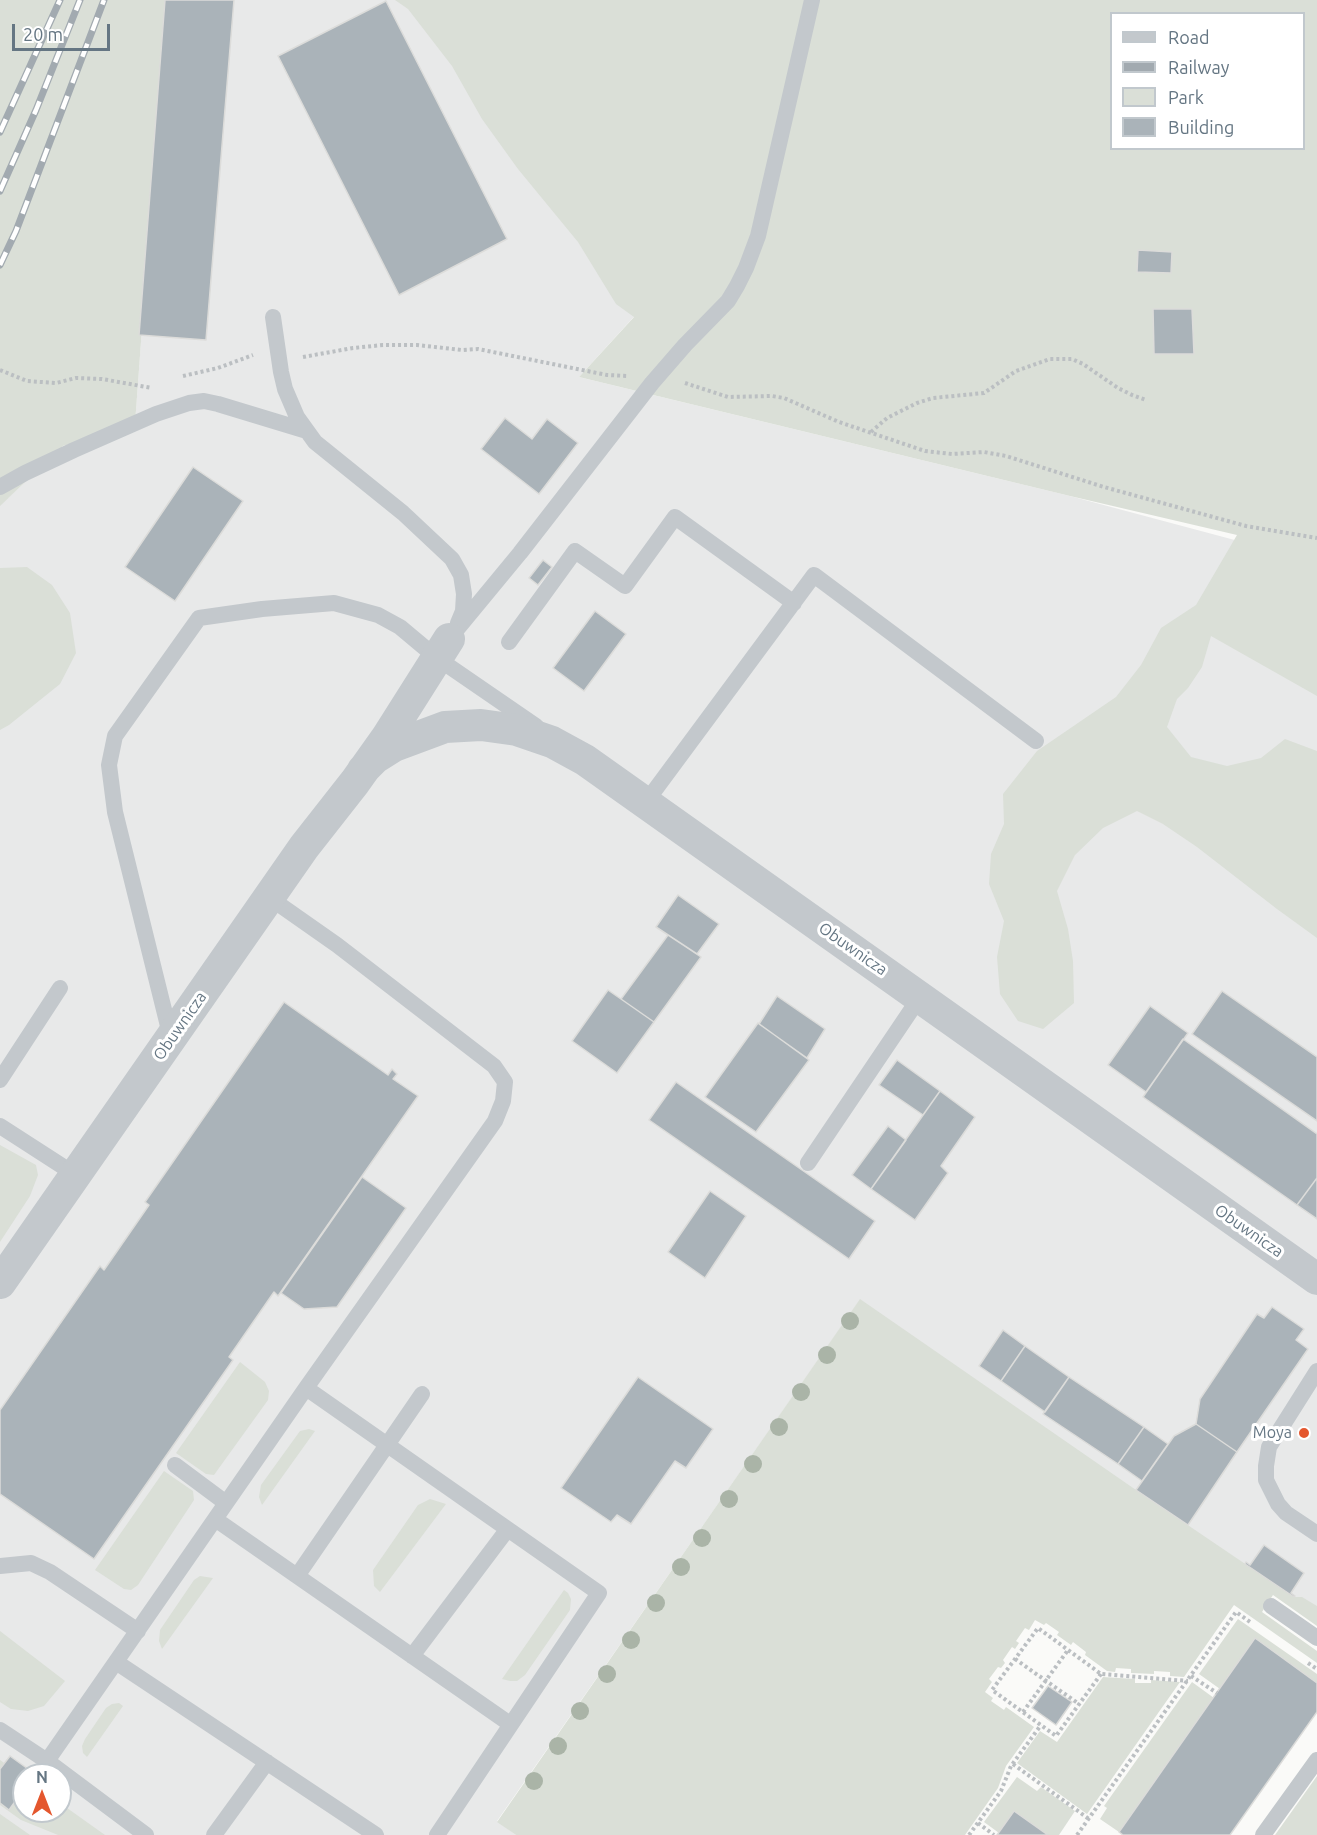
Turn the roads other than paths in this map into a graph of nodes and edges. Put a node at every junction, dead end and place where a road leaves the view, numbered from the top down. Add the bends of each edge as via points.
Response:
1 (812, 0) edge
2 (273, 317) dead end
3 (307, 431) junction
4 (0, 487) edge
5 (794, 603) junction
6 (509, 642) dead end
7 (443, 649) junction
8 (1036, 741) dead end
9 (585, 759) junction
10 (363, 770) junction
11 (646, 802) junction
12 (270, 898) junction
13 (60, 988) dead end
14 (920, 997) junction
15 (171, 1038) junction
16 (0, 1080) edge
17 (0, 1126) edge
18 (808, 1163) dead end
19 (76, 1174) junction
20 (1317, 1279) edge
21 (0, 1283) edge
22 (1317, 1371) edge
23 (306, 1388) junction
24 (422, 1394) dead end
25 (386, 1445) junction
26 (175, 1465) dead end
27 (226, 1503) junction
28 (215, 1519) junction
29 (507, 1530) junction
30 (1317, 1534) edge
31 (0, 1566) edge
32 (297, 1575) junction
33 (1271, 1606) dead end
34 (138, 1631) junction
35 (1317, 1638) edge
36 (412, 1656) junction
37 (116, 1662) junction
38 (510, 1724) junction
39 (0, 1730) edge
40 (1317, 1760) edge
41 (47, 1761) junction
42 (267, 1762) junction
43 (147, 1835) edge
44 (214, 1835) edge
45 (376, 1835) edge
46 (437, 1835) edge
47 (1263, 1835) edge

1 - 7 lane via 758,236 728,300 652,383
2 - 3 lane via 285,390
3 - 4 lane via 218,404 189,403 74,450
3 - 7 lane via 452,559 461,575 463,611
5 - 6 lane via 675,517 625,586 575,551
5 - 8 lane via 814,575
5 - 11 lane
7 - 9 lane
7 - 10 street, Obuwnicza
7 - 15 lane via 378,615 334,603 199,618 137,704 115,736 109,765 114,812
9 - 10 street, Obuwnicza via 517,730 481,725 445,728 394,746
9 - 11 street, Obuwnicza
10 - 12 street, Obuwnicza
11 - 14 street, Obuwnicza
12 - 15 street, Obuwnicza
12 - 23 lane via 494,1066 505,1082 495,1121
13 - 16 lane
14 - 18 lane
14 - 20 street, Obuwnicza
15 - 19 street, Obuwnicza
17 - 19 lane
19 - 21 street, Obuwnicza
22 - 30 lane via 1269,1447 1266,1466 1266,1480 1278,1504
23 - 25 lane
23 - 27 lane
24 - 25 lane
25 - 29 lane
25 - 32 lane
26 - 27 lane
27 - 28 lane
28 - 32 lane
28 - 34 lane
29 - 36 lane
29 - 38 lane via 598,1593
31 - 34 lane via 32,1563
32 - 36 lane
33 - 35 lane
34 - 37 lane
36 - 38 lane
37 - 41 lane
37 - 42 lane
38 - 46 lane
39 - 41 lane
40 - 47 lane
41 - 43 lane
42 - 44 lane
42 - 45 lane

